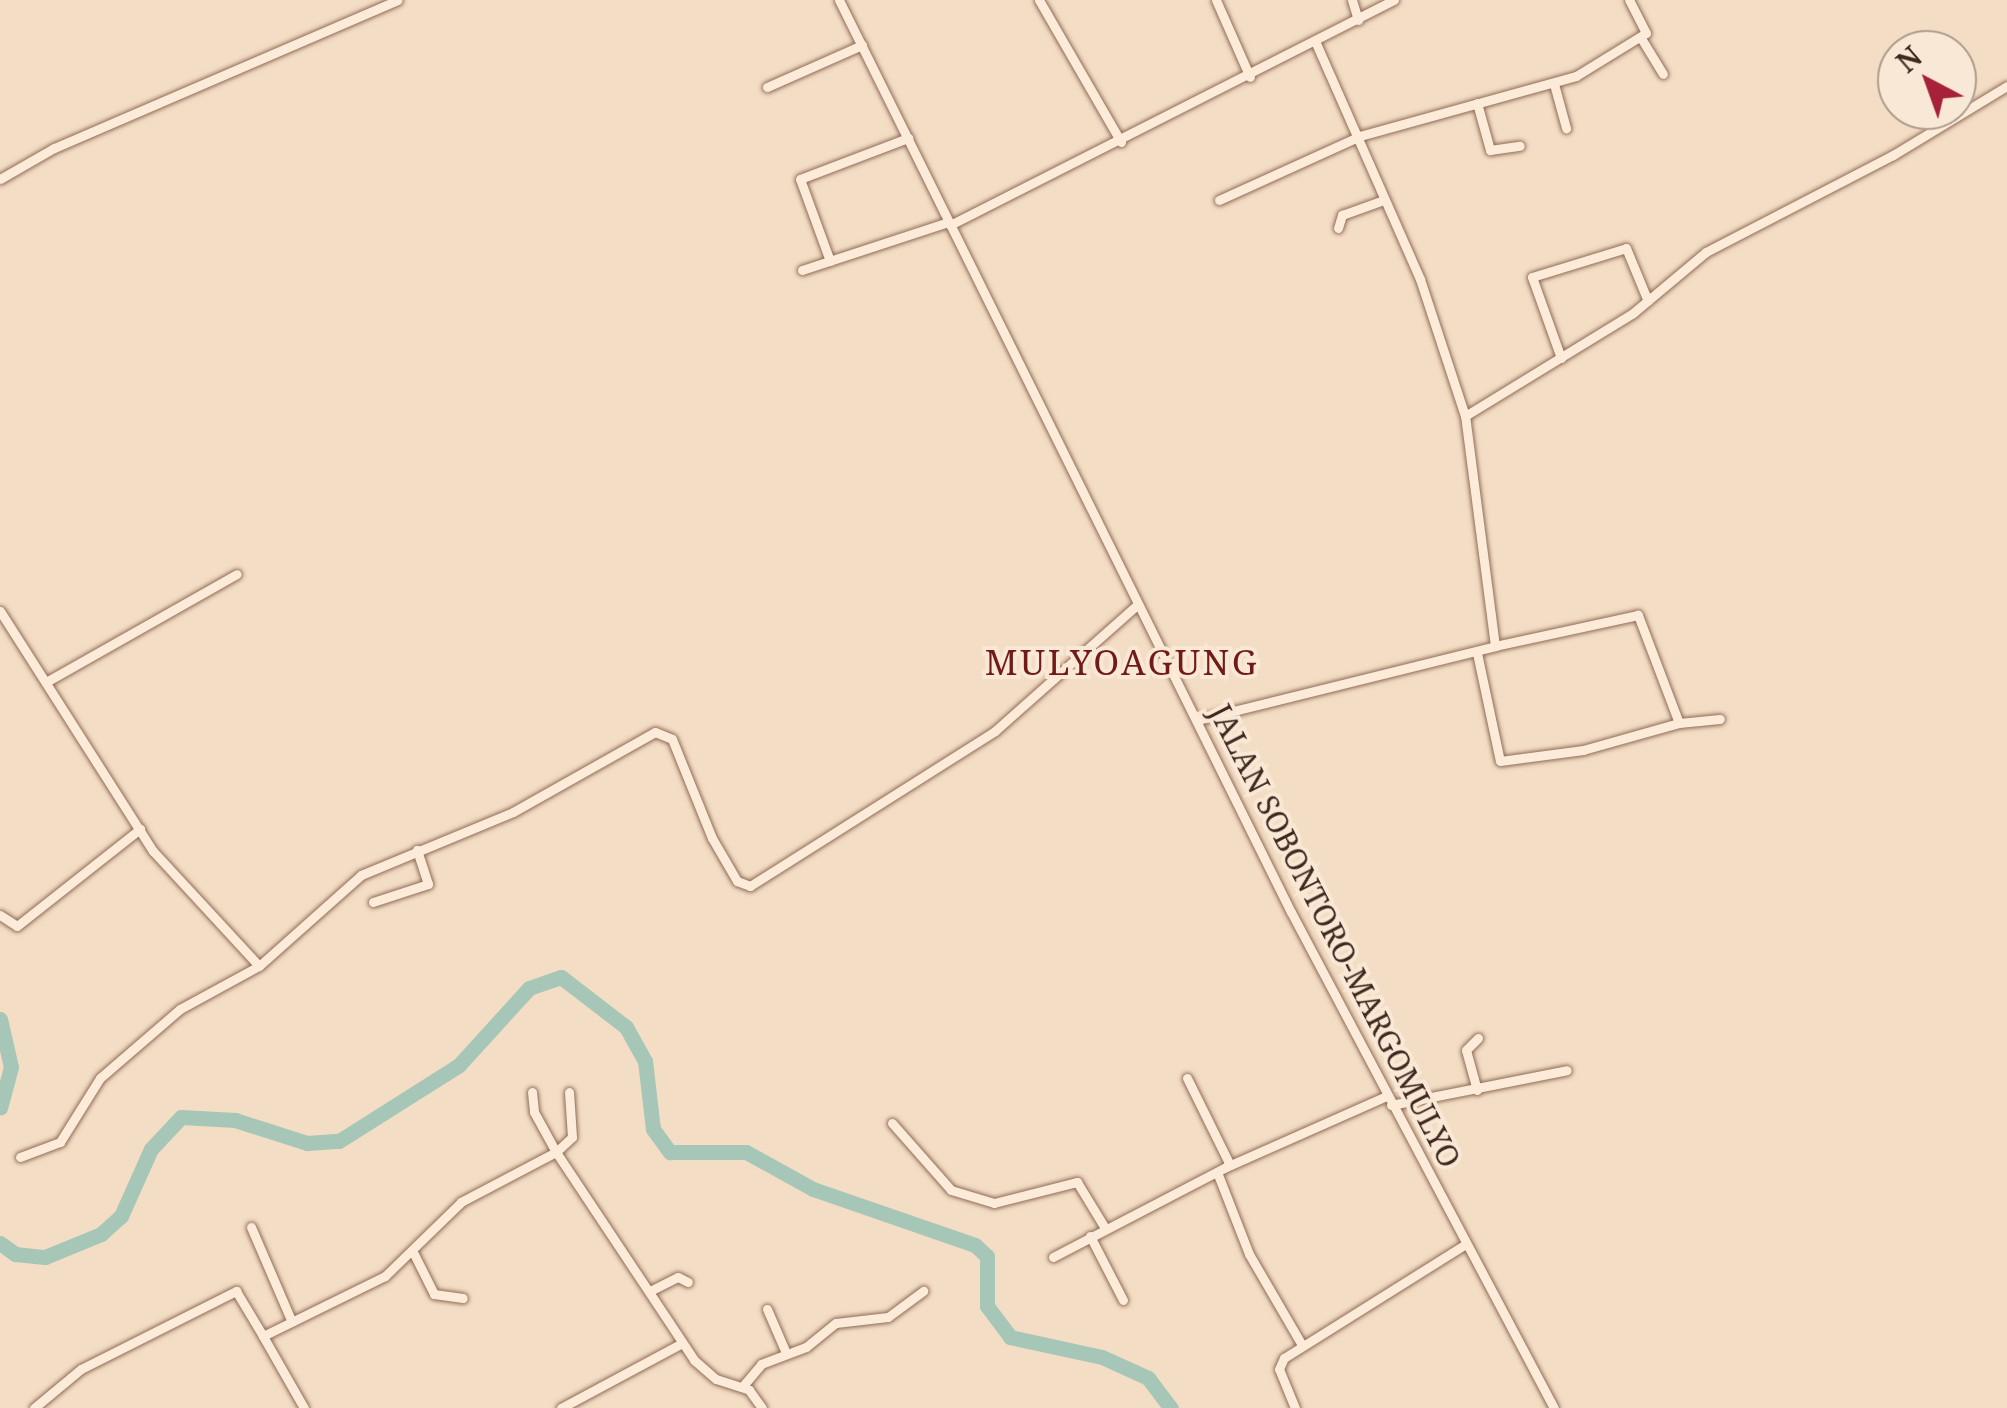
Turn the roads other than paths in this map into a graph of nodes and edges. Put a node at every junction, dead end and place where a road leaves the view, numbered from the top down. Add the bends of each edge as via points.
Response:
1 (397, 0) edge
2 (839, 0) edge
3 (1040, 0) edge
4 (1216, 0) edge
5 (1352, 0) edge
6 (1394, 0) edge
7 (1630, 0) edge
8 (1358, 20) junction
9 (1641, 38) junction
10 (1316, 43) junction
11 (862, 45) junction
12 (1663, 74) dead end
13 (1250, 77) junction
14 (1554, 84) junction
15 (2007, 86) edge
16 (767, 87) dead end
17 (1477, 103) junction
18 (1566, 128) dead end
19 (1360, 136) junction
20 (908, 138) junction
21 (1121, 142) junction
22 (1520, 146) dead end
23 (0, 179) edge
24 (1220, 200) dead end
25 (1384, 200) junction
26 (949, 224) junction
27 (1338, 228) dead end
28 (830, 261) junction
29 (802, 270) dead end
30 (1648, 301) junction
31 (1561, 358) junction
32 (1464, 416) junction
33 (237, 574) dead end
34 (1137, 606) junction
35 (0, 611) edge
36 (1495, 646) junction
37 (1477, 653) junction
38 (46, 682) junction
39 (1720, 719) dead end
40 (1197, 720) junction
41 (1680, 723) junction
42 (140, 829) junction
43 (416, 850) junction
44 (373, 902) dead end
45 (0, 915) edge
46 (258, 966) junction
47 (1478, 1038) dead end
48 (1567, 1070) dead end
49 (1187, 1078) dead end
50 (1477, 1090) junction
51 (532, 1092) dead end
52 (569, 1092) dead end
53 (1388, 1101) junction
54 (892, 1123) dead end
55 (556, 1152) junction
56 (20, 1156) dead end
57 (1230, 1166) junction
58 (1216, 1172) junction
59 (251, 1227) dead end
60 (1104, 1228) junction
61 (1090, 1236) junction
62 (1466, 1244) junction
63 (414, 1254) junction
64 (1052, 1257) dead end
65 (688, 1282) dead end
66 (650, 1291) junction
67 (923, 1291) dead end
68 (463, 1298) dead end
69 (1123, 1300) dead end
70 (767, 1308) dead end
71 (292, 1322) junction
72 (263, 1336) junction
73 (682, 1343) junction
74 (1302, 1345) junction
75 (786, 1353) junction
76 (742, 1386) junction
77 (34, 1408) edge
78 (304, 1408) edge
79 (561, 1408) edge
80 (762, 1408) edge
81 (1295, 1408) edge
82 (1554, 1408) edge

1 - 23 street via 54,148
2 - 11 street, JALAN SOBONTORO-MARGOMULYO
3 - 21 street
4 - 13 street
5 - 8 street
6 - 8 street
7 - 9 street via 1646,30
8 - 10 street
9 - 12 street
9 - 14 street
10 - 13 street
10 - 19 street
11 - 16 street
11 - 20 street, JALAN SOBONTORO-MARGOMULYO
13 - 21 street
14 - 17 street
14 - 18 street
15 - 30 street via 1706,252
17 - 19 street
17 - 22 street via 1490,150
19 - 24 street
19 - 25 street
20 - 26 street, JALAN SOBONTORO-MARGOMULYO
20 - 28 street via 800,179
21 - 26 street
25 - 27 street via 1337,218
25 - 32 street via 1420,279
26 - 28 street
26 - 34 street, JALAN SOBONTORO-MARGOMULYO
28 - 29 street
30 - 31 street
30 - 31 street via 1626,248 1532,277
31 - 32 street
32 - 36 street
33 - 38 street
34 - 40 street, JALAN SOBONTORO-MARGOMULYO
34 - 43 street via 995,731 750,886 730,869 675,745 660,731 513,812
35 - 38 street
36 - 37 street
36 - 41 street via 1638,614
37 - 40 street
37 - 41 street via 1500,762 1584,750
38 - 42 street
39 - 41 street
40 - 53 street, JALAN SOBONTORO-MARGOMULYO
42 - 45 street via 16,926
42 - 46 street
43 - 44 street via 428,884
43 - 46 street via 354,881
46 - 56 street via 180,1008 100,1078 60,1142
47 - 50 street via 1466,1050
48 - 50 street
49 - 57 street
50 - 53 street
51 - 55 street via 534,1112
52 - 55 street via 573,1135
53 - 57 street
53 - 62 street, JALAN SOBONTORO-MARGOMULYO
54 - 60 street via 951,1190 994,1203 1076,1182
55 - 63 street via 461,1202
55 - 66 street
57 - 58 street
58 - 60 street
58 - 74 street via 1249,1254
59 - 71 street
60 - 61 street
61 - 64 street
61 - 69 street
62 - 74 street
62 - 82 street, JALAN SOBONTORO-MARGOMULYO
63 - 68 street via 436,1296
63 - 71 street
65 - 66 street via 678,1277
66 - 73 street
67 - 75 street via 888,1317 836,1323 806,1347
70 - 75 street
71 - 72 street
72 - 77 street via 237,1291 81,1369
72 - 78 street
73 - 76 street via 705,1372
73 - 79 street
74 - 81 street via 1279,1369
75 - 76 street via 760,1364
76 - 80 street

